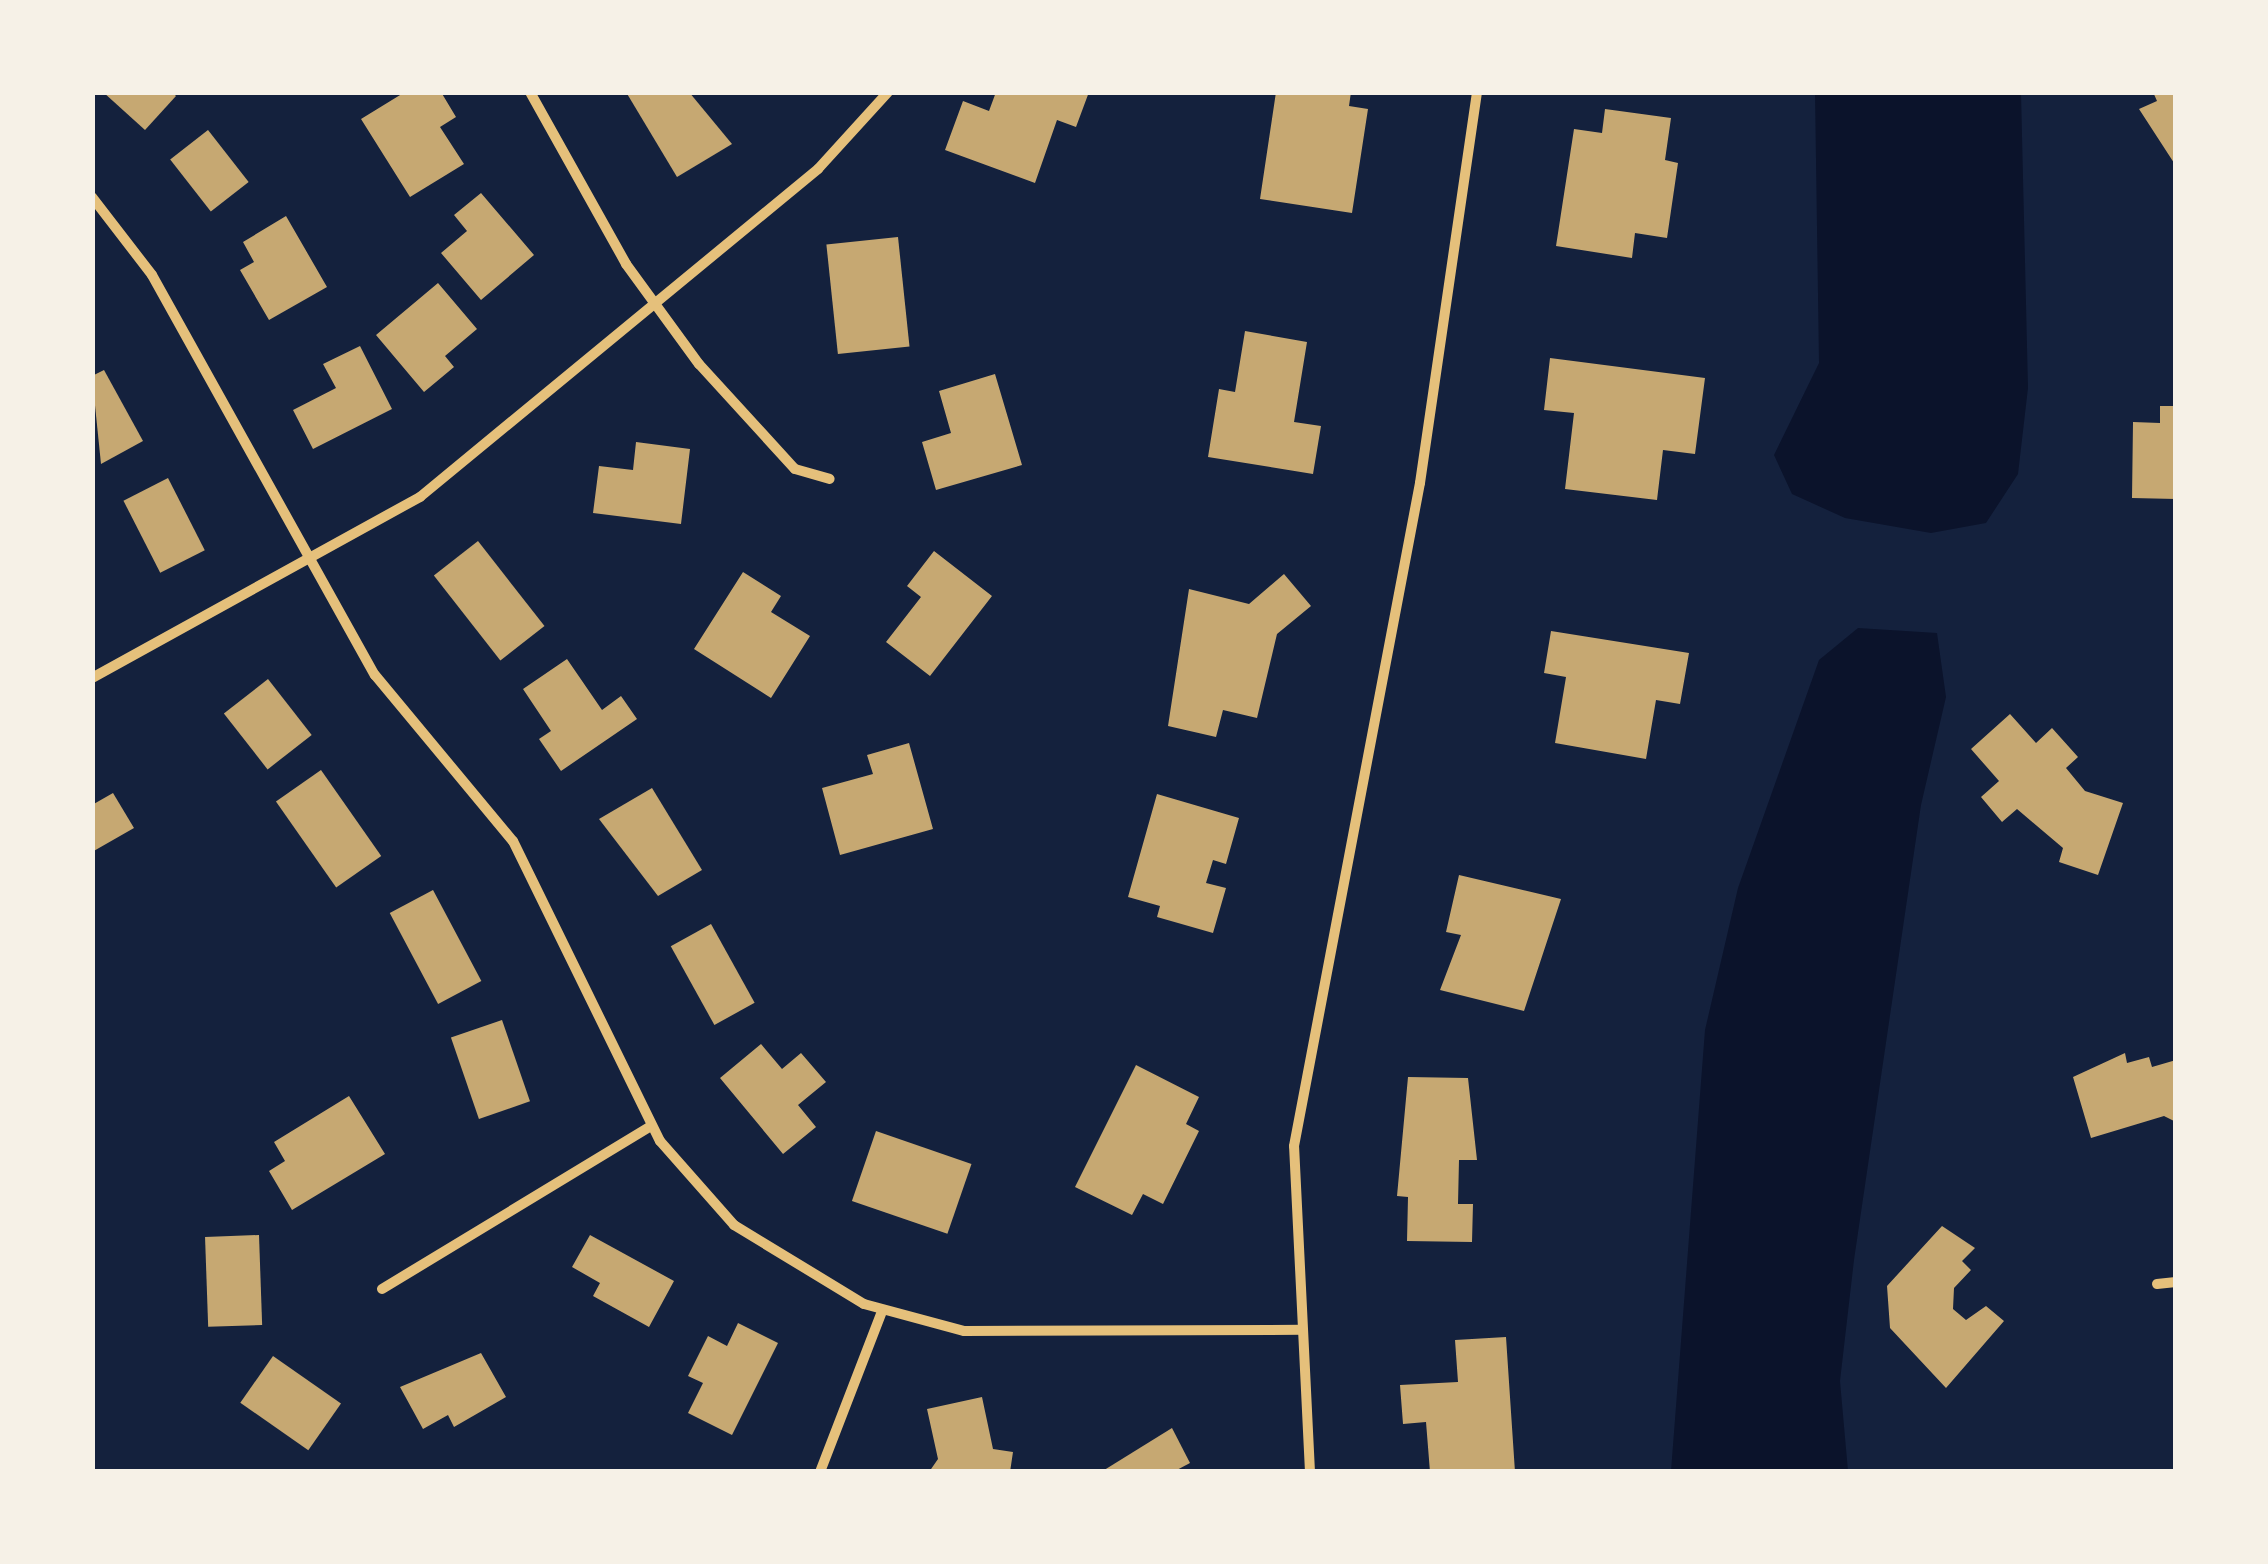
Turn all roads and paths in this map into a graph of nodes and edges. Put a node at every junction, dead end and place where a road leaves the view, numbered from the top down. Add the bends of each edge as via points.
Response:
1 (530, 92) edge
2 (888, 92) edge
3 (1478, 92) edge
4 (92, 197) edge
5 (655, 304) junction
6 (830, 479) dead end
7 (309, 563) junction
8 (92, 678) edge
9 (651, 1126) junction
10 (2176, 1282) edge
11 (2157, 1284) dead end
12 (382, 1289) dead end
13 (882, 1311) junction
14 (1302, 1330) junction
15 (820, 1472) edge
16 (1310, 1472) edge

1 - 5 street
2 - 5 street via 831,157
3 - 14 street via 1420,484 1305,1062 1294,1146
4 - 7 street via 152,275
5 - 6 street via 763,439 795,469
5 - 7 street via 420,497
7 - 8 street
7 - 9 street via 374,675 513,841 566,934
9 - 12 street
9 - 13 street via 734,1225 808,1277
10 - 11 street
13 - 14 street via 964,1331
13 - 15 street
14 - 16 street

